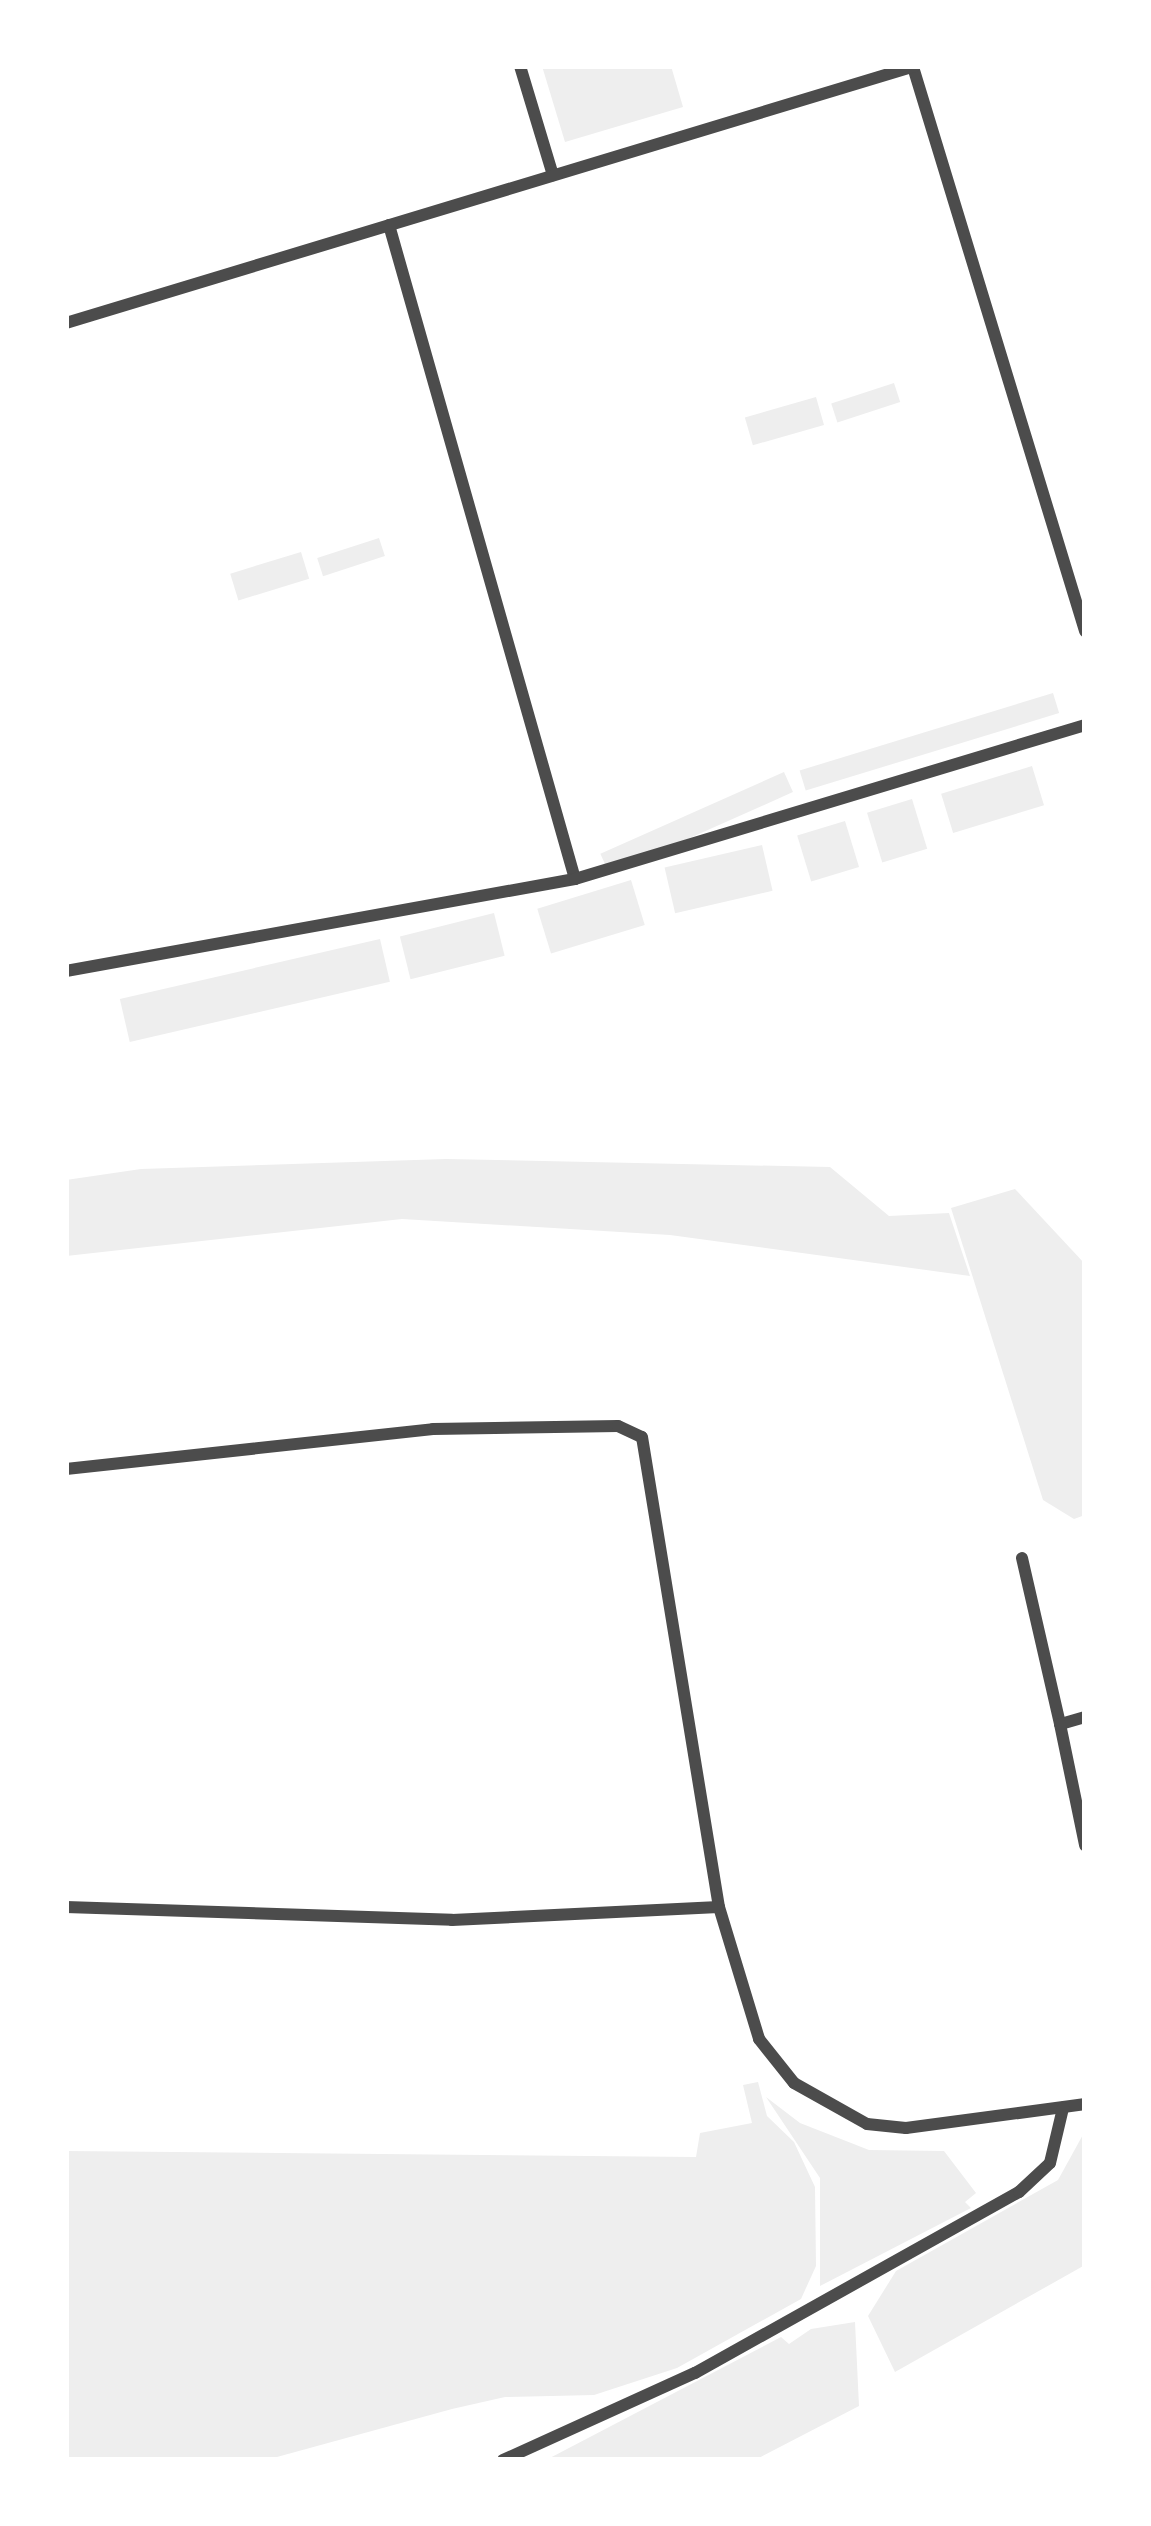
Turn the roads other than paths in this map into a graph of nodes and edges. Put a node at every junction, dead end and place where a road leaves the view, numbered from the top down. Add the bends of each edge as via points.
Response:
1 (520, 66) edge
2 (914, 66) edge
3 (553, 175) junction
4 (388, 225) junction
5 (66, 323) edge
6 (1085, 631) edge
7 (1085, 725) edge
8 (575, 879) junction
9 (66, 970) edge
10 (66, 1468) edge
11 (1022, 1558) dead end
12 (1085, 1718) edge
13 (1060, 1724) junction
14 (1085, 1844) edge
15 (66, 1907) edge
16 (719, 1907) junction
17 (1085, 2104) edge
18 (1064, 2108) junction
19 (503, 2460) edge

1 - 3 street
2 - 3 street
2 - 6 street
3 - 4 street
4 - 5 street
4 - 8 street
7 - 8 street
8 - 9 street
10 - 16 street via 433,1429 595,1426 642,1437
11 - 13 street
12 - 13 street
13 - 14 street
15 - 16 street via 452,1920
16 - 18 street via 742,2000 782,2072 829,2108 885,2127
17 - 18 street
18 - 19 street via 1050,2163 1006,2200 695,2373

